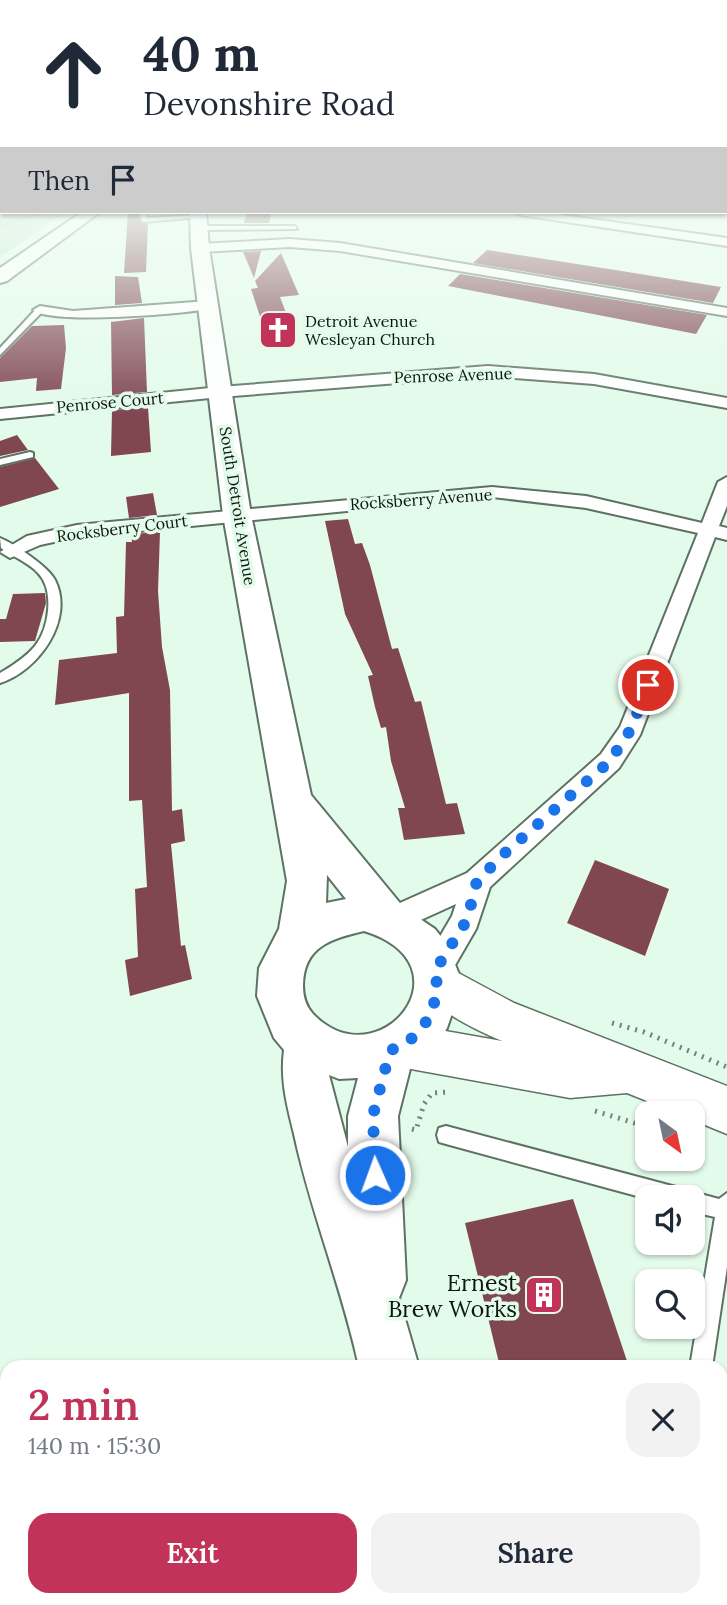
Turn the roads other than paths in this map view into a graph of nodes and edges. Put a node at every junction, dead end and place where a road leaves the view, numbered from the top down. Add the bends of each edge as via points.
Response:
1 (19, 264) edge
2 (203, 264) edge
3 (441, 264) edge
4 (0, 277) edge
5 (208, 304) junction
6 (40, 310) joint
7 (727, 312) edge
8 (0, 353) edge
9 (220, 392) junction
10 (727, 403) edge
11 (0, 414) edge
12 (30, 455) dead end
13 (0, 462) edge
14 (727, 482) edge
15 (237, 515) junction
16 (717, 532) edge
17 (5, 546) edge
18 (0, 679) edge
19 (294, 798) junction
20 (477, 881) junction
21 (390, 919) junction
22 (300, 936) junction
23 (436, 974) junction
24 (309, 1043) junction
25 (395, 1048) junction
26 (636, 1072) junction
27 (727, 1110) edge
28 (446, 1135) dead end
29 (635, 1186) edge
30 (705, 1204) edge
31 (726, 1207) edge
32 (384, 1345) edge
33 (702, 1360) edge

1 - 4 main road
2 - 5 main road, South Detroit Avenue
3 - 7 street
5 - 6 street via 73,314
5 - 9 main road, South Detroit Avenue
6 - 8 lane
9 - 10 street, Penrose Avenue via 488,371 594,379
9 - 11 street, Penrose Court
9 - 15 main road, South Detroit Avenue
12 - 13 lane
14 - 16 street
15 - 16 street, Rocksberry Avenue via 492,492 586,502
15 - 17 street, Rocksberry Court via 77,531
15 - 19 main road, South Detroit Avenue
16 - 20 street via 623,743 591,780
17 - 18 lane via 44,571 54,600 47,637 39,649
19 - 21 main road, South Detroit Avenue
19 - 22 main road, South Detroit Avenue via 308,881
20 - 21 street
20 - 23 street via 467,920
21 - 22 main road, South Detroit Avenue via 341,915
21 - 23 main road, South Detroit Avenue via 426,947
22 - 24 main road, South Detroit Avenue via 285,956 278,978 280,1003 290,1025
23 - 25 main road via 437,993 430,1017 414,1037
23 - 26 main road via 498,1018
24 - 25 main road, South Detroit Avenue via 335,1054 363,1057
24 - 32 main road via 305,1075 326,1162
25 - 26 main road via 570,1075
25 - 32 main road via 373,1115
26 - 27 main road
28 - 29 lane
30 - 31 lane
31 - 33 lane

